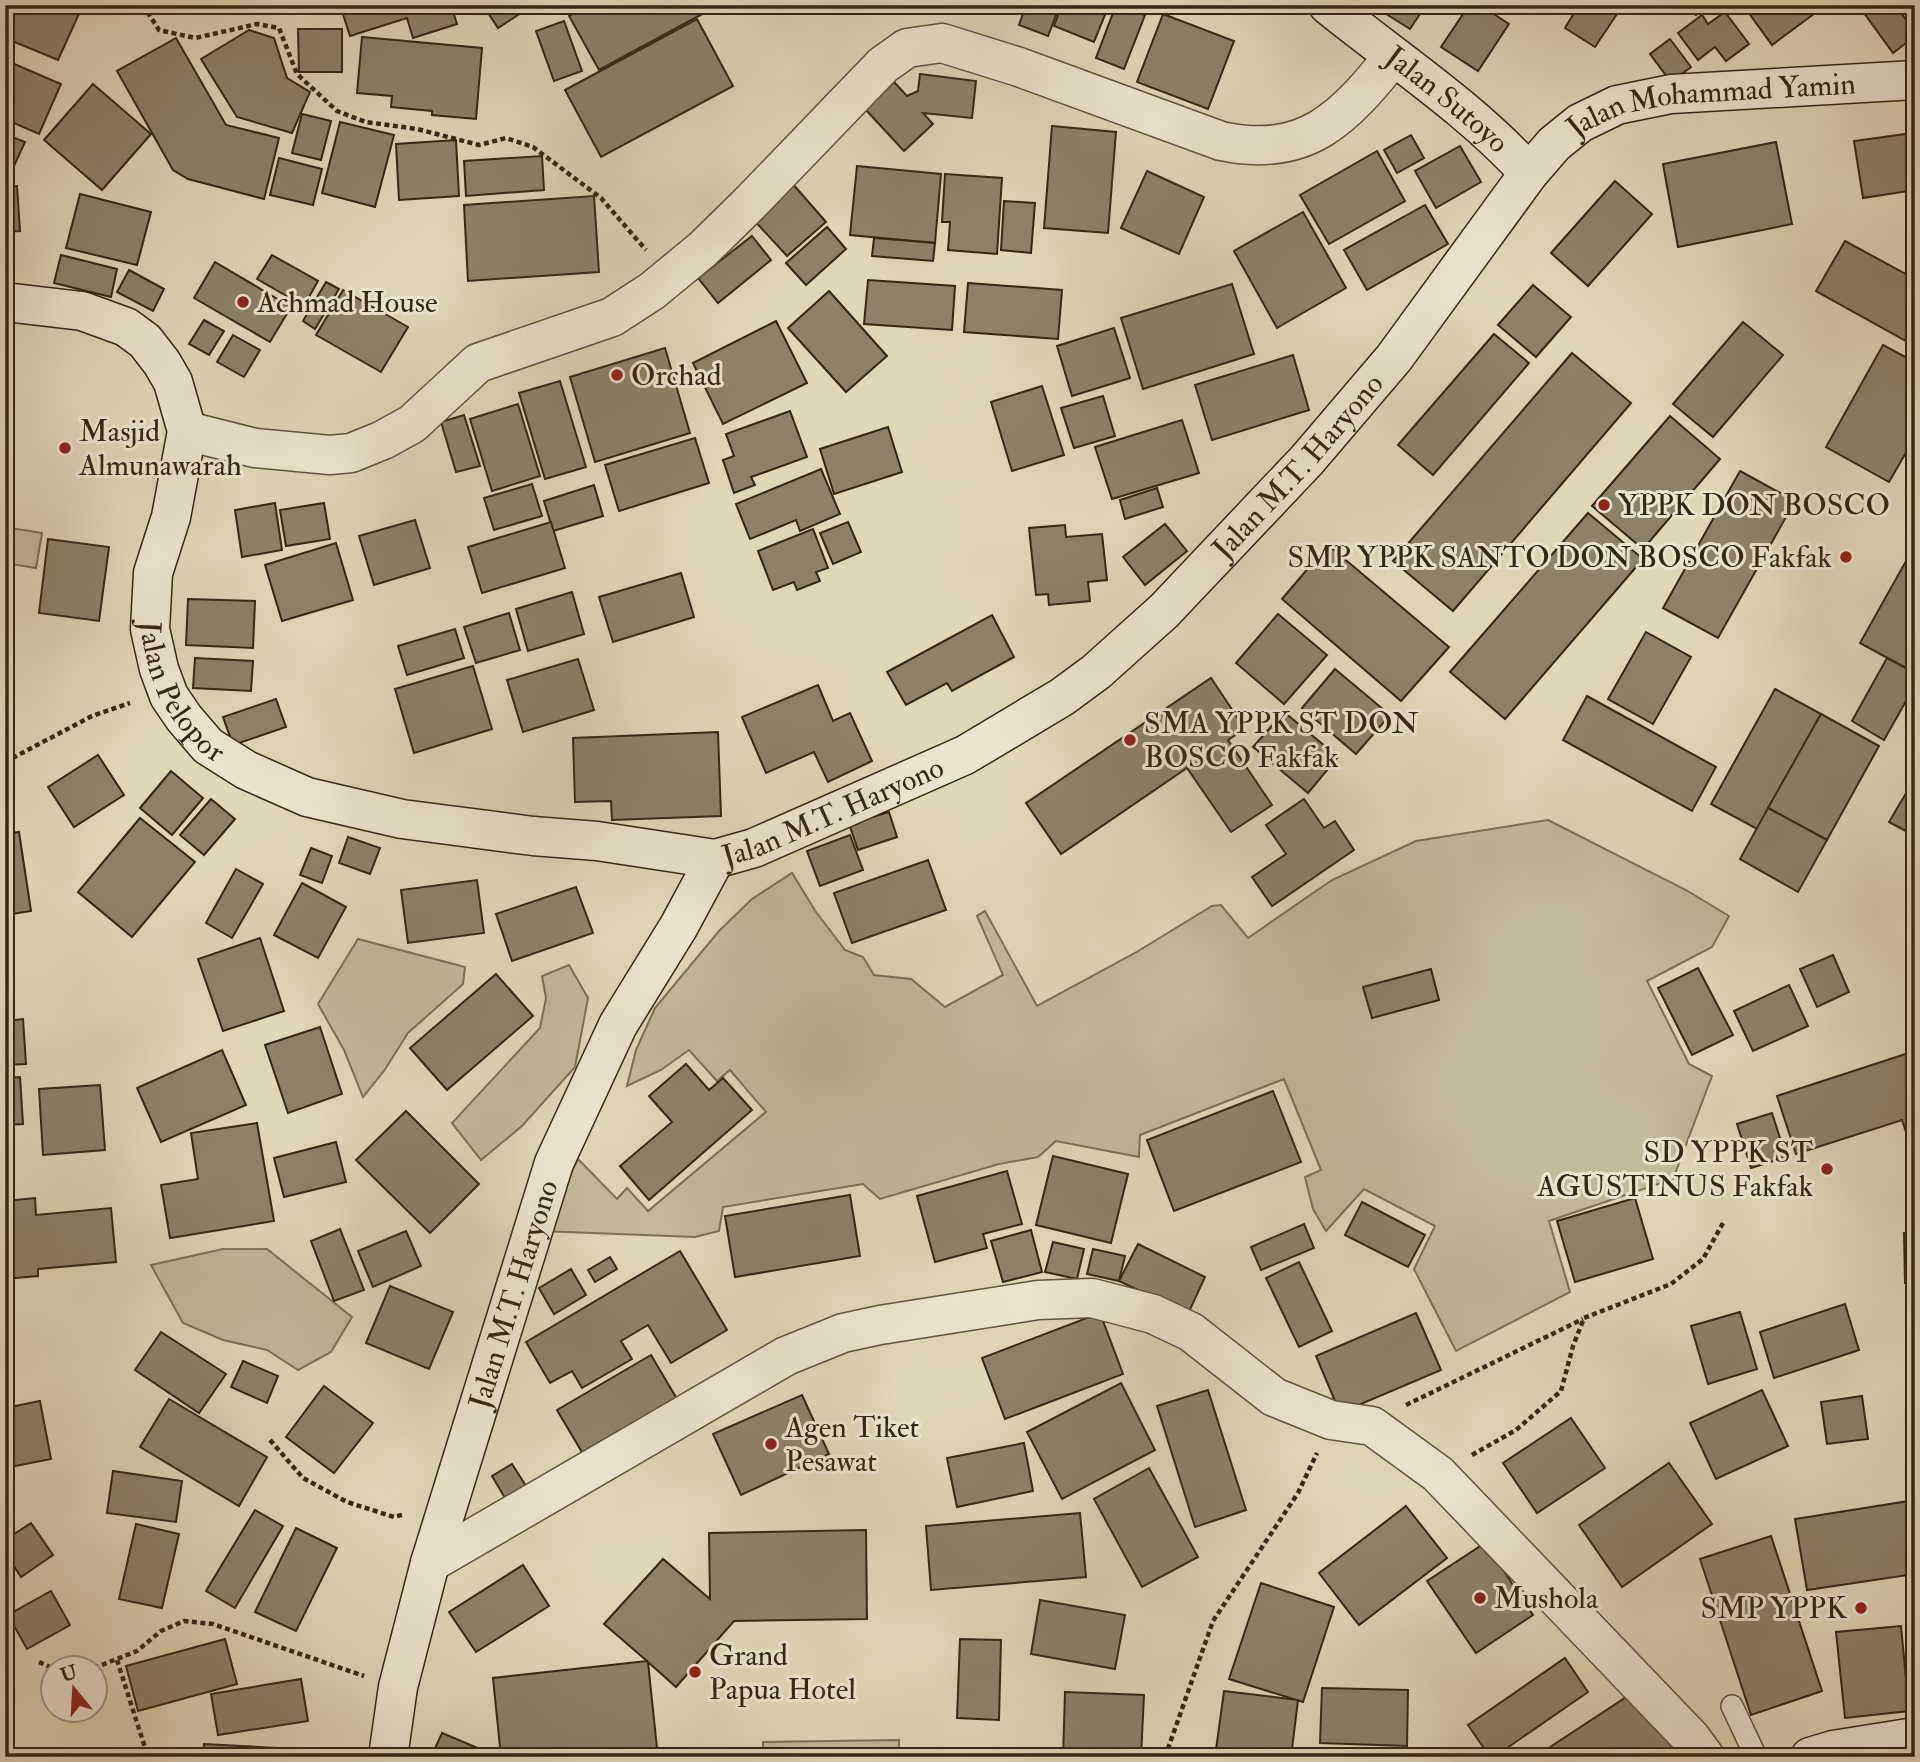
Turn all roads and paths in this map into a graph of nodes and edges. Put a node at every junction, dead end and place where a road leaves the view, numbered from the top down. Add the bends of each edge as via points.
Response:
1 (143, 5) edge
2 (1328, 5) edge
3 (1392, 57) junction
4 (1915, 80) edge
5 (1529, 173) junction
6 (671, 276) junction
7 (5, 302) edge
8 (187, 431) junction
9 (169, 696) junction
10 (5, 762) edge
11 (715, 859) junction
12 (1723, 1223) dead end
13 (1584, 1318) junction
14 (1331, 1420) junction
15 (1372, 1426) junction
16 (270, 1440) dead end
17 (1438, 1474) junction
18 (446, 1504) junction
19 (430, 1563) junction
20 (117, 1660) junction
21 (108, 1663) edge
22 (398, 1687) junction
23 (1732, 1706) dead end
24 (1915, 1737) edge
25 (148, 1757) edge
26 (388, 1757) edge
27 (1165, 1757) edge
28 (1705, 1757) edge
29 (1756, 1757) edge
30 (1810, 1757) edge

1 - 6 path via 159,30 195,37 257,24 279,28 297,74 337,111 479,145 506,138 533,147 601,198
2 - 3 main road, Jalan Sutoyo
3 - 5 main road, Jalan Sutoyo via 1451,99
3 - 6 main road via 1366,90 1321,130 1277,146 1249,147 942,43 907,48 883,65
4 - 5 main road, Jalan Mohammad Yamin via 1671,94 1617,105 1580,123
5 - 11 main road, Jalan M.T. Haryono via 1394,358 1307,460 1164,611 1097,672 965,755 754,848
6 - 8 main road via 612,317 478,363 412,424 351,453 330,456 254,448
7 - 8 main road, Jalan Pelopor via 82,311 126,327 145,341 162,363 173,382
8 - 9 main road, Jalan Pelopor via 171,517 153,573 151,602 150,629
9 - 10 path via 134,701 92,716
9 - 11 main road, Jalan Pelopor via 208,746 246,770 307,797 402,820
11 - 18 main road, Jalan M.T. Haryono via 618,1025 554,1163
12 - 13 path via 1703,1259 1671,1284
13 - 15 path via 1415,1399
13 - 17 path via 1560,1391 1516,1430
14 - 15 main road
14 - 19 main road via 1274,1397 1191,1332 1153,1314 1092,1298 1038,1300 893,1322 843,1333 786,1356
14 - 27 path via 1298,1493 1213,1621
15 - 17 main road
16 - 18 path via 303,1478 347,1502 394,1517
17 - 28 main road
18 - 19 main road, Jalan M.T. Haryono
19 - 22 main road, Jalan M.T. Haryono
20 - 21 path
20 - 22 path via 184,1621 213,1624
20 - 25 path
22 - 26 main road, Jalan M.T. Haryono
23 - 29 lane
24 - 30 main road

